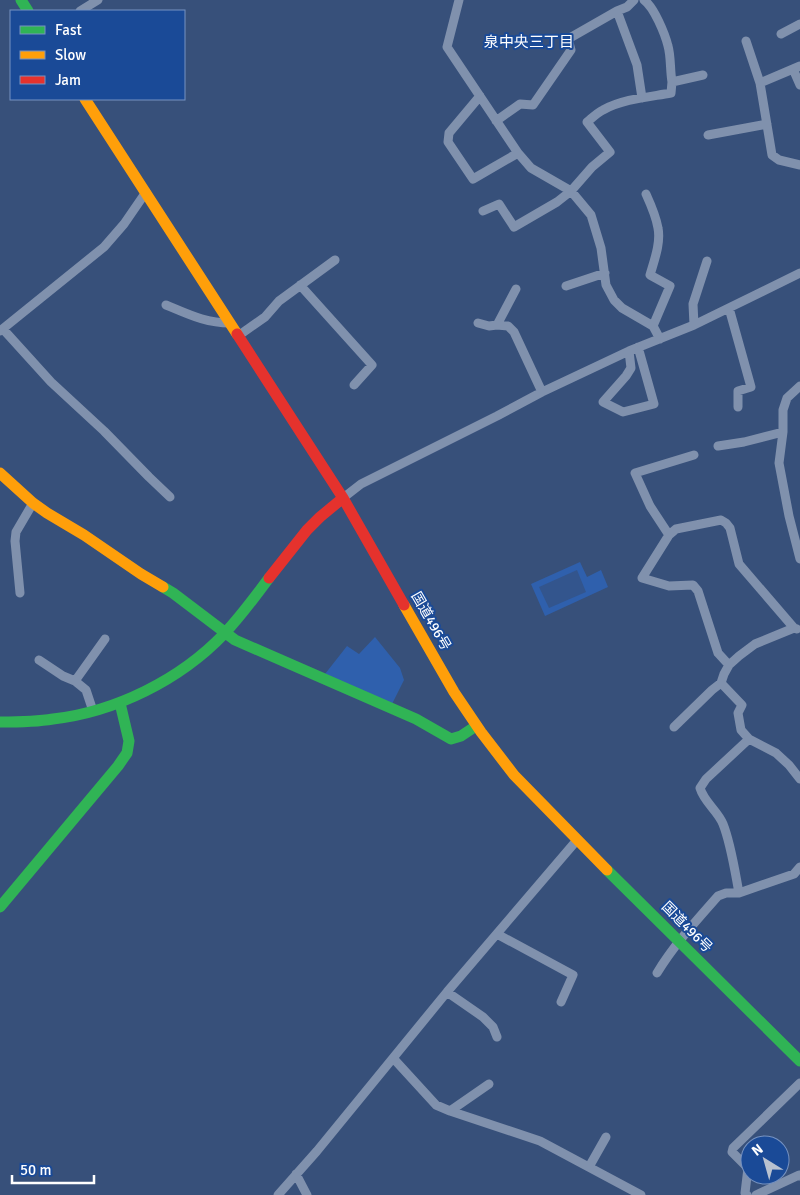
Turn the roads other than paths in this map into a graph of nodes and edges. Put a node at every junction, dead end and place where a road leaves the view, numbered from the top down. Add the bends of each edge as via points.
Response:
1 (98, 0) edge
2 (459, 0) edge
3 (634, 0) edge
4 (644, 0) edge
5 (82, 10) edge
6 (618, 11) junction
7 (800, 24) edge
8 (781, 34) dead end
9 (746, 41) dead end
10 (796, 68) edge
11 (703, 75) dead end
12 (672, 82) junction
13 (760, 83) junction
14 (800, 85) edge
15 (480, 96) junction
16 (642, 98) junction
17 (86, 100) edge
18 (496, 121) junction
19 (767, 124) junction
20 (708, 135) dead end
21 (518, 153) junction
22 (800, 165) edge
23 (571, 191) junction
24 (146, 192) junction
25 (646, 194) dead end
26 (483, 211) dead end
27 (335, 260) dead end
28 (707, 261) dead end
29 (604, 273) junction
30 (800, 273) edge
31 (300, 285) junction
32 (566, 286) dead end
33 (516, 289) dead end
34 (166, 304) dead end
35 (729, 308) junction
36 (230, 323) junction
37 (478, 323) dead end
38 (497, 325) junction
39 (694, 325) junction
40 (653, 326) junction
41 (1, 330) edge
42 (238, 336) junction
43 (660, 339) junction
44 (638, 348) junction
45 (629, 351) junction
46 (354, 385) dead end
47 (800, 386) edge
48 (542, 392) junction
49 (738, 407) dead end
50 (783, 432) junction
51 (718, 446) dead end
52 (694, 455) dead end
53 (0, 473) edge
54 (170, 497) dead end
55 (343, 498) junction
56 (33, 503) junction
57 (669, 535) junction
58 (797, 536) edge
59 (800, 559) edge
60 (20, 593) dead end
61 (797, 629) edge
62 (225, 633) junction
63 (105, 639) dead end
64 (39, 660) dead end
65 (729, 665) junction
66 (75, 681) junction
67 (721, 683) junction
68 (120, 704) junction
69 (93, 711) junction
70 (0, 722) edge
71 (476, 726) junction
72 (674, 727) dead end
73 (749, 739) junction
74 (800, 779) edge
75 (577, 840) junction
76 (798, 872) edge
77 (739, 893) junction
78 (0, 907) edge
79 (497, 934) junction
80 (680, 940) junction
81 (657, 973) dead end
82 (447, 992) junction
83 (561, 1002) dead end
84 (497, 1037) dead end
85 (393, 1058) junction
86 (800, 1061) edge
87 (800, 1083) edge
88 (489, 1084) dead end
89 (450, 1111) junction
90 (606, 1137) dead end
91 (589, 1167) junction
92 (296, 1174) junction
93 (800, 1176) edge
94 (638, 1194) edge
95 (278, 1195) edge
96 (307, 1195) edge
97 (747, 1195) edge
98 (756, 1195) edge

1 - 5 street
2 - 15 street via 446,47
3 - 6 street
4 - 12 street via 653,9 669,47
6 - 16 street via 637,65
6 - 18 street via 568,39 571,50 533,105 520,104
7 - 8 street
9 - 13 street
10 - 13 street
10 - 14 street
11 - 12 street
12 - 16 street via 671,93
13 - 19 street
15 - 18 street
15 - 21 street via 449,134 448,142 474,179
16 - 23 street via 614,105 587,122 610,152
17 - 24 main road, 国道496号
18 - 21 street
19 - 20 street
19 - 22 street via 772,155
21 - 23 street via 531,168
23 - 26 street via 514,227 499,204
23 - 29 street via 591,215 601,248
24 - 36 main road, 国道496号
24 - 41 street via 104,248
25 - 40 street via 659,230 650,275 670,286
27 - 31 street
28 - 39 street via 694,304
29 - 32 street
29 - 40 street via 614,300
30 - 35 street
31 - 42 street
31 - 46 street via 372,365
33 - 38 street
34 - 36 street via 195,318
35 - 39 street
35 - 49 street via 751,387 738,392
36 - 42 main road, 国道496号
37 - 38 street
38 - 48 street via 508,326 514,332
39 - 43 street
40 - 43 street
41 - 54 street
42 - 55 main road, 国道496号
43 - 44 street
44 - 45 street
44 - 45 street via 654,404 623,412 603,402 631,368
45 - 48 street
47 - 50 street via 787,398 783,410
48 - 55 street via 362,484
50 - 51 street
50 - 58 street via 779,463
52 - 57 street via 635,473 650,506
53 - 56 main road
55 - 62 main road via 299,539
55 - 71 main road, 国道496号
56 - 60 street via 16,532
56 - 62 main road via 173,593
57 - 61 street via 676,530 721,520 726,523 739,564
57 - 65 street via 642,578 669,586 693,585 698,591 718,653
58 - 59 street
61 - 65 street via 755,644
62 - 68 main road via 188,665
62 - 71 main road via 416,719 451,739
63 - 66 street
64 - 66 street
65 - 67 street
66 - 69 street via 86,690
67 - 72 street
67 - 73 street via 742,705 738,713 741,730
68 - 69 main road
68 - 78 main road via 129,740 127,753
69 - 70 main road via 62,719
71 - 75 main road, 国道496号 via 514,775
73 - 74 street via 776,753
73 - 77 street via 700,788 724,826
75 - 79 street
75 - 80 main road, 国道496号
76 - 77 street
77 - 80 street via 726,892 718,896
79 - 82 street
79 - 83 street via 573,975
80 - 81 street
80 - 86 main road, 国道496号
82 - 84 street via 483,1017 493,1026
82 - 85 street
85 - 89 street via 436,1105
85 - 92 street
87 - 97 street via 733,1148 732,1152 748,1168
88 - 89 street
89 - 91 street via 540,1141
90 - 91 street
91 - 94 street
92 - 95 street
92 - 96 street
93 - 98 street

